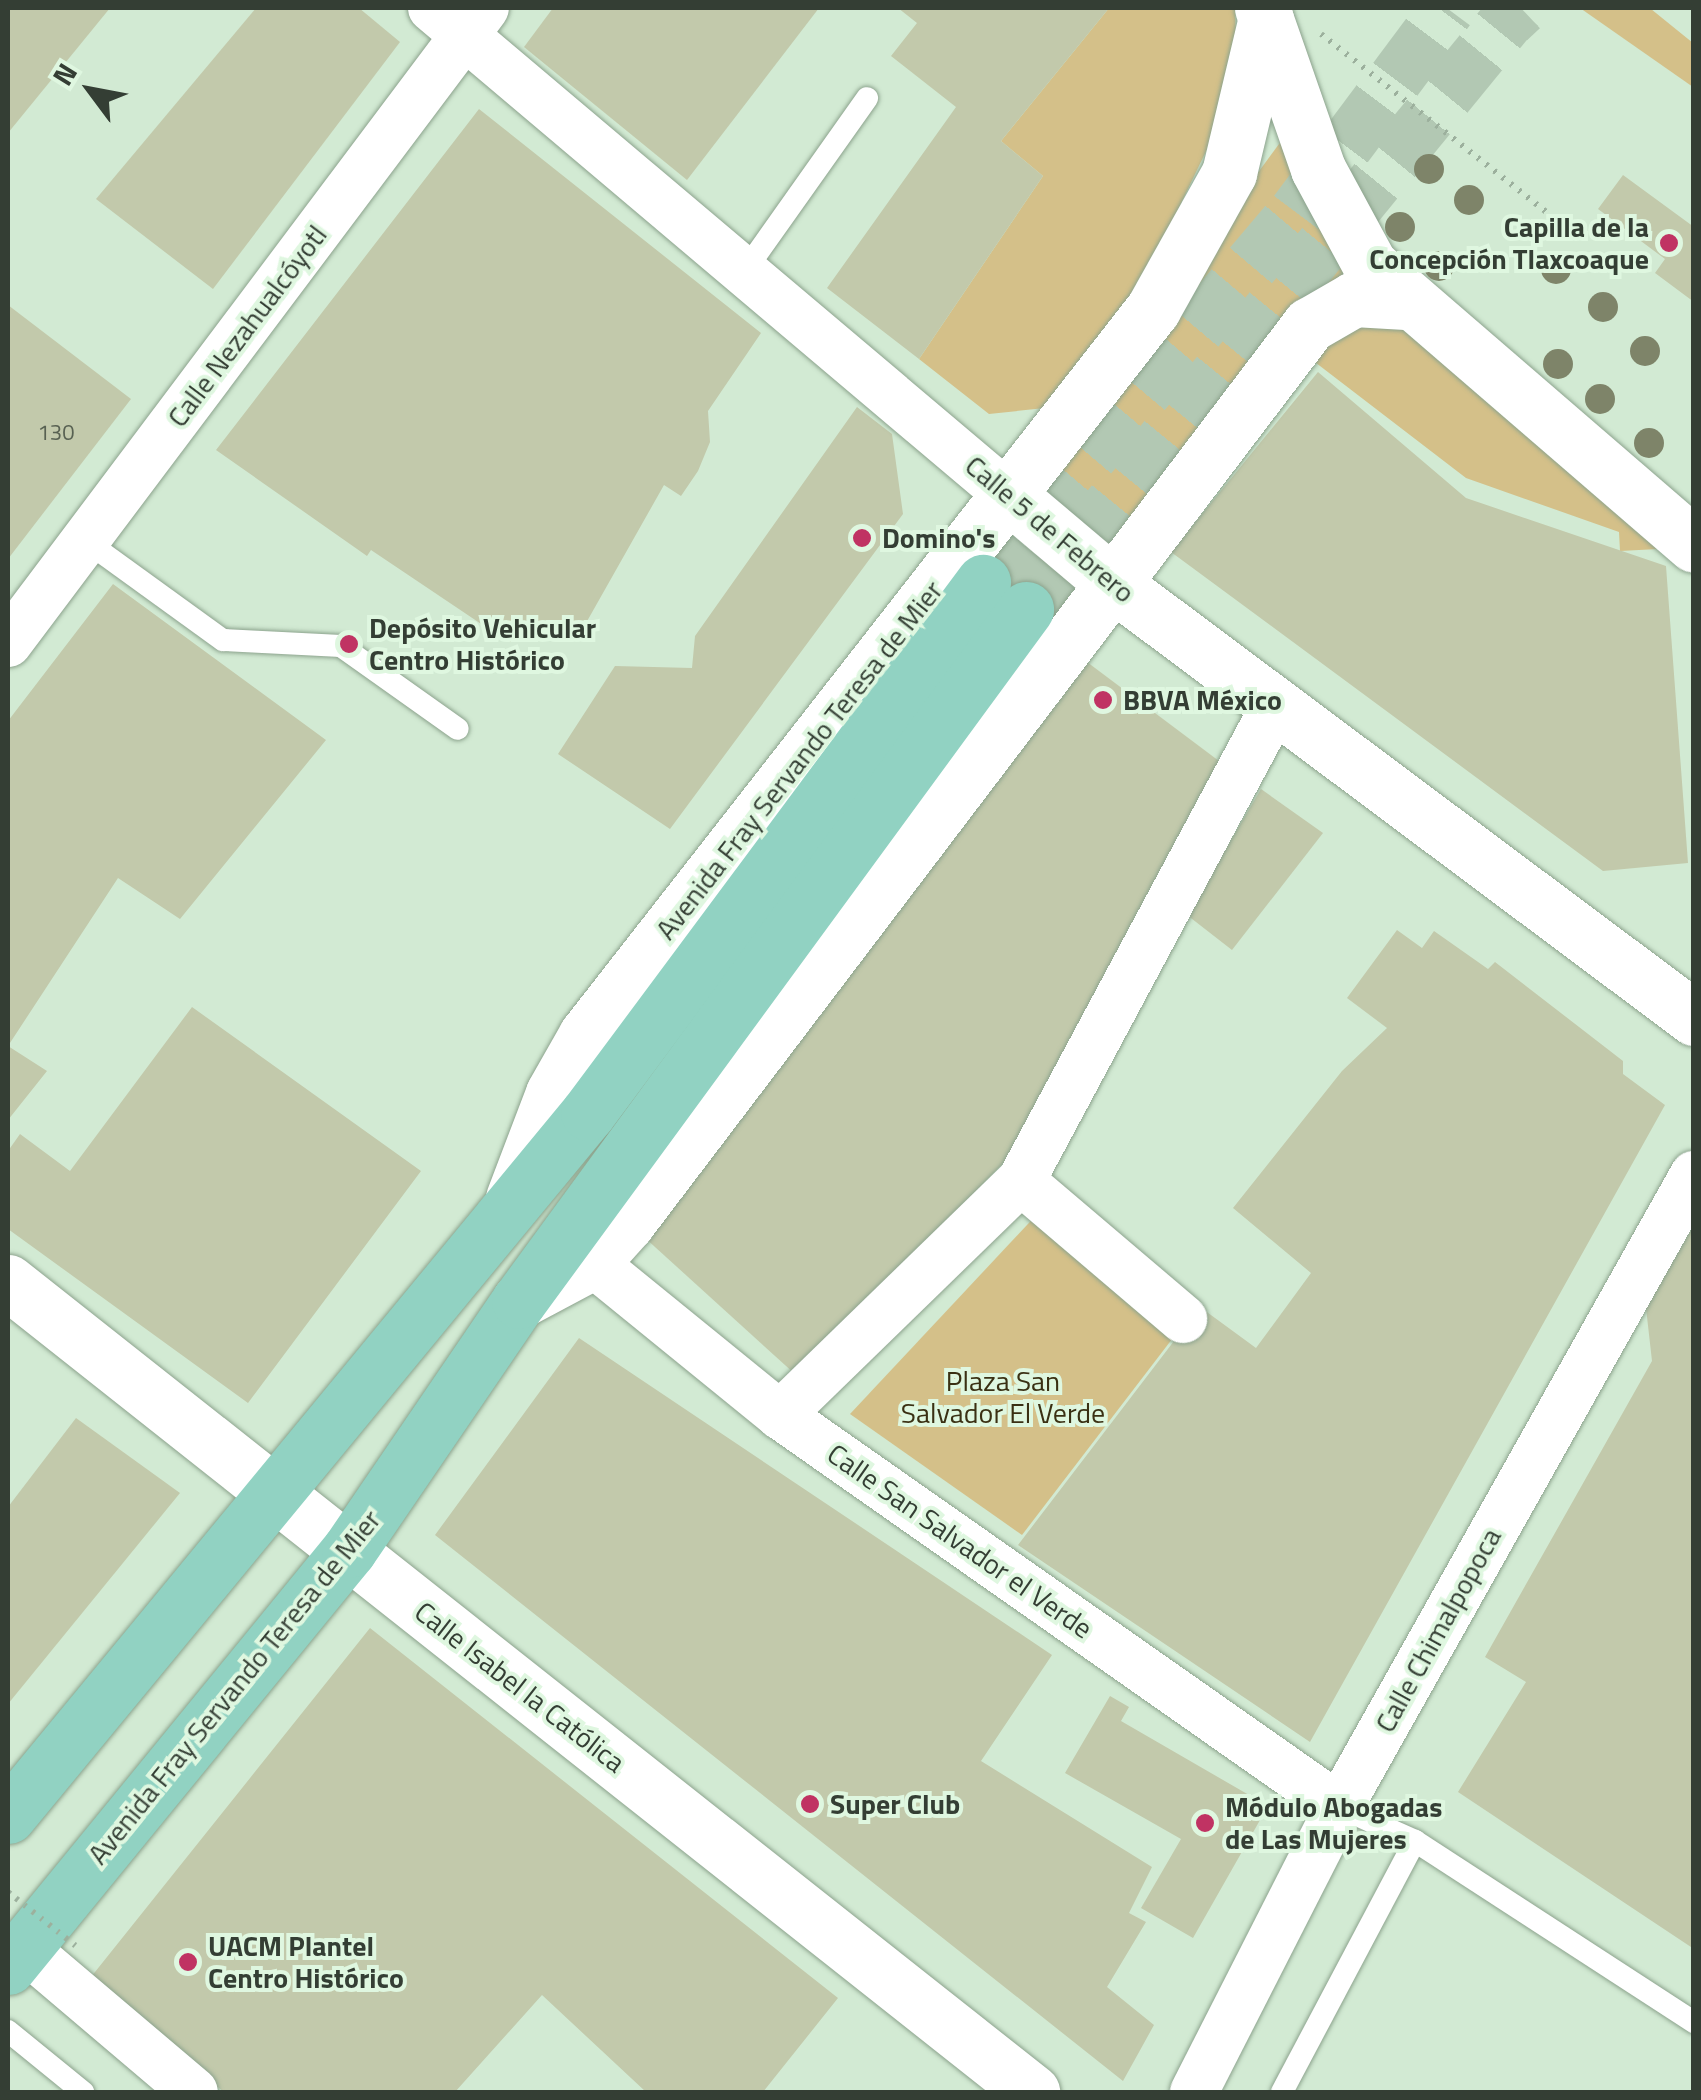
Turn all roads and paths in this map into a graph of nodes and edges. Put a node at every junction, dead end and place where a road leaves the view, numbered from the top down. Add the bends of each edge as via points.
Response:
1 (461, 17) edge
2 (1281, 18) edge
3 (867, 98) dead end
4 (1564, 226) dead end
5 (744, 272) junction
6 (1406, 302) junction
7 (1006, 493) junction
8 (86, 541) junction
9 (1694, 546) edge
10 (1116, 586) junction
11 (8, 643) edge
12 (1276, 706) junction
13 (458, 728) dead end
14 (1694, 1018) edge
15 (1694, 1176) edge
16 (1021, 1181) junction
17 (512, 1201) junction
18 (592, 1262) junction
19 (8, 1282) edge
20 (519, 1301) junction
21 (1183, 1320) dead end
22 (780, 1415) junction
23 (272, 1494) junction
24 (349, 1550) junction
25 (14, 1797) edge
26 (1339, 1807) junction
27 (1415, 1841) junction
28 (8, 1892) edge
29 (80, 1950) dead end
30 (15, 1957) edge
31 (1694, 2022) edge
32 (8, 2031) edge
33 (83, 2092) edge
34 (194, 2092) edge
35 (1032, 2092) edge
36 (1194, 2092) edge
37 (1282, 2092) edge

1 - 5 street, Calle 5 de Febrero
1 - 8 street, Calle Nezahualcóyotl
2 - 4 path
2 - 6 street via 1318,170 1348,230
2 - 7 street, Avenida Fray Servando Teresa de Mier via 1229,173 1198,236 1152,309
3 - 5 lane
5 - 7 street, Calle 5 de Febrero
6 - 9 street
6 - 10 street, Avenida Fray Servando Teresa de Mier via 1354,299 1309,325
7 - 10 street, Calle 5 de Febrero
7 - 17 street, Avenida Fray Servando Teresa de Mier via 586,1035 554,1093
8 - 11 street, Calle Nezahualcóyotl
8 - 13 lane via 223,640 340,646
10 - 12 street, Calle 5 de Febrero
10 - 18 street, Avenida Fray Servando Teresa de Mier
12 - 14 street, Calle 5 de Febrero
12 - 16 street
15 - 26 street, Calle Chimalpopoca
16 - 21 street
16 - 22 street
17 - 20 main road, Avenida Fray Servando Teresa de Mier via 1005,596
17 - 23 main road, Avenida Fray Servando Teresa de Mier
18 - 20 street, Avenida Fray Servando Teresa de Mier
18 - 22 street, Calle San Salvador el Verde
19 - 23 street, Calle Isabel la Católica
20 - 24 main road, Avenida Fray Servando Teresa de Mier
22 - 26 street, Calle San Salvador el Verde
23 - 24 street, Calle Isabel la Católica
23 - 25 main road, Avenida Fray Servando Teresa de Mier
24 - 30 main road, Avenida Fray Servando Teresa de Mier
24 - 35 street, Calle Isabel la Católica
26 - 27 lane
26 - 36 street, Calle Chimalpopoca
27 - 31 lane
27 - 37 lane
28 - 29 path, bridge
30 - 34 street
32 - 33 lane

